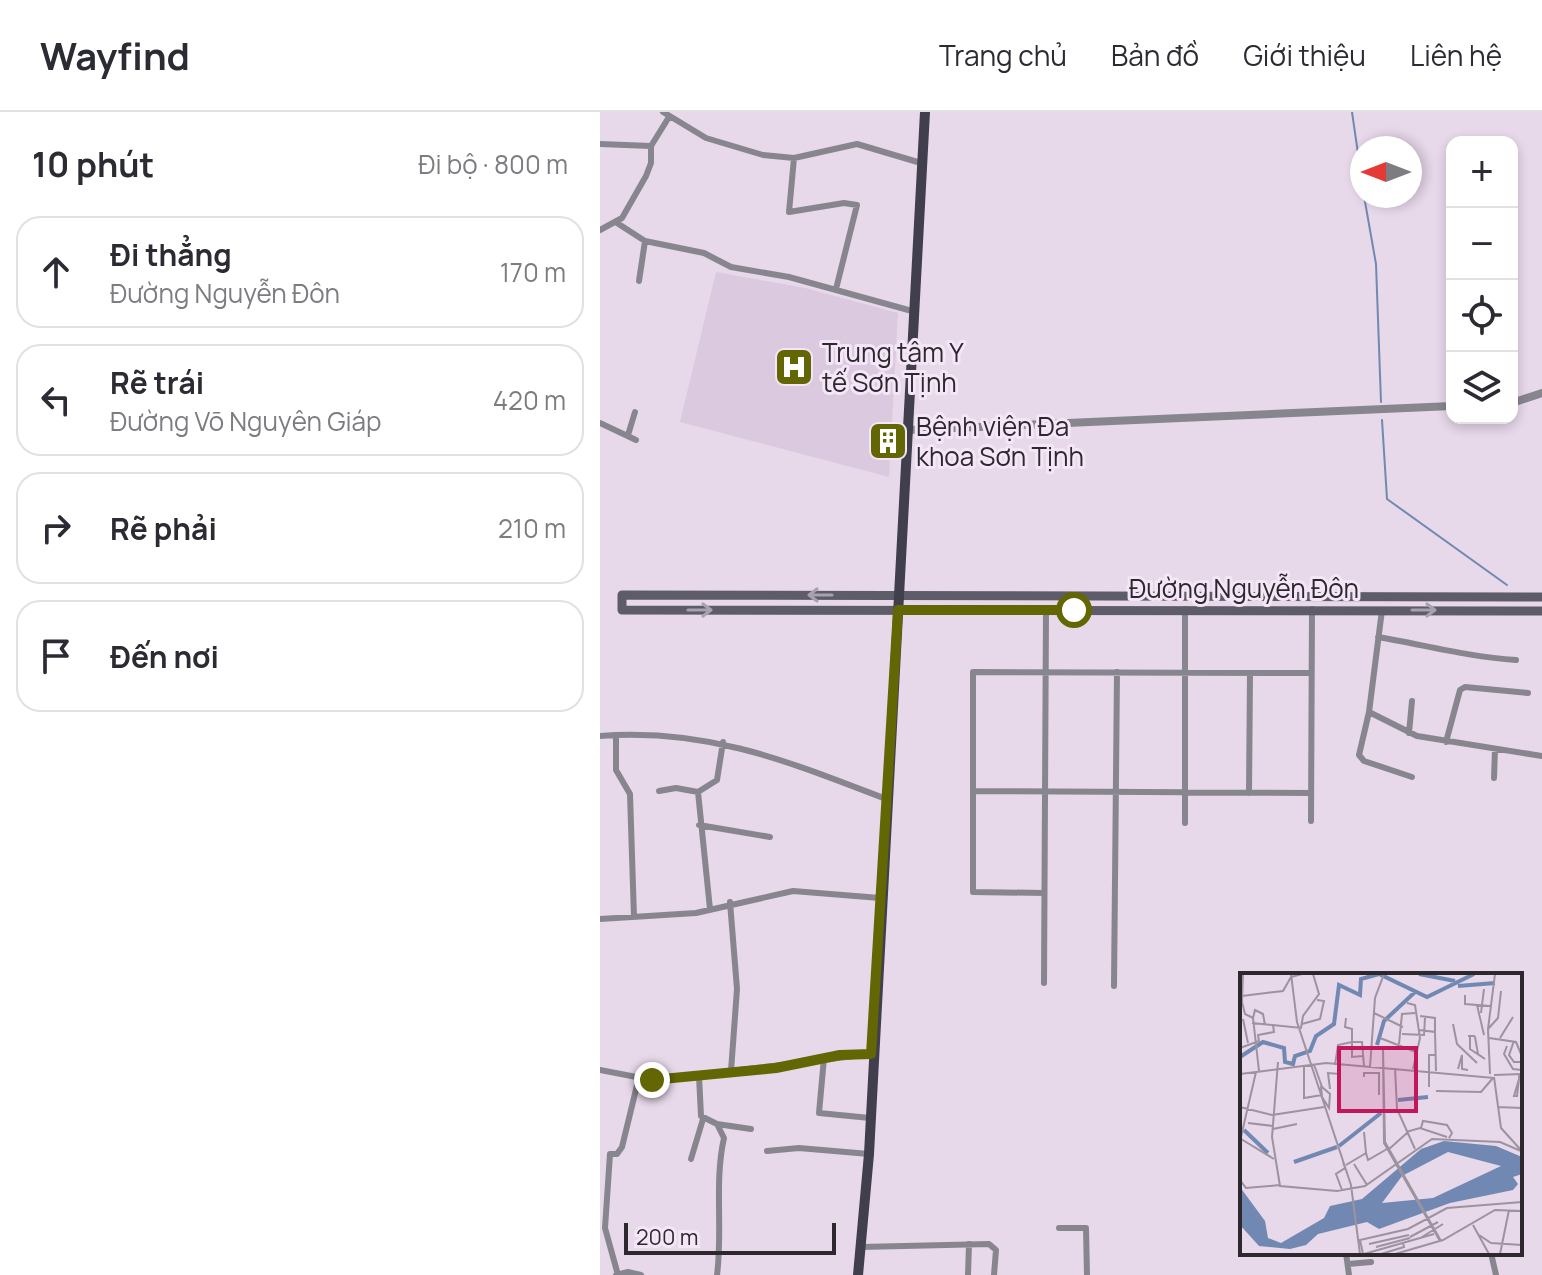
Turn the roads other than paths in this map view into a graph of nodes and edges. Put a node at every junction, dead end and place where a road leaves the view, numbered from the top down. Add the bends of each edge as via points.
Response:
1 (925, 112) edge
2 (666, 114) edge
3 (600, 144) edge
4 (651, 146) junction
5 (794, 158) junction
6 (921, 163) junction
7 (617, 223) junction
8 (600, 230) edge
9 (645, 241) junction
10 (639, 281) dead end
11 (836, 289) junction
12 (912, 311) junction
13 (1542, 393) edge
14 (1518, 401) edge
15 (1446, 406) edge
16 (635, 412) dead end
17 (600, 423) edge
18 (908, 430) junction
19 (628, 435) junction
20 (636, 440) dead end
21 (898, 595) junction
22 (1047, 595) junction
23 (1186, 596) junction
24 (1312, 596) junction
25 (1384, 596) junction
26 (1542, 597) edge
27 (1185, 609) junction
28 (1312, 609) junction
29 (898, 610) junction
30 (1046, 610) junction
31 (1382, 610) junction
32 (1542, 611) edge
33 (1378, 637) junction
34 (1516, 660) dead end
35 (1044, 671) junction
36 (1117, 672) junction
37 (1185, 672) junction
38 (1250, 673) junction
39 (1311, 673) junction
40 (1528, 693) dead end
41 (1412, 701) dead end
42 (1369, 712) junction
43 (1409, 733) junction
44 (616, 735) junction
45 (600, 736) edge
46 (723, 742) junction
47 (1446, 742) junction
48 (1495, 749) junction
49 (1542, 756) edge
50 (1412, 777) dead end
51 (1494, 778) dead end
52 (659, 791) dead end
53 (973, 791) junction
54 (698, 792) junction
55 (1044, 793) junction
56 (1117, 793) junction
57 (1185, 793) junction
58 (1249, 793) junction
59 (1311, 793) junction
60 (886, 799) junction
61 (1311, 821) dead end
62 (1185, 823) dead end
63 (699, 825) junction
64 (770, 837) dead end
65 (1044, 893) junction
66 (880, 898) junction
67 (730, 902) junction
68 (710, 909) junction
69 (634, 917) junction
70 (600, 919) edge
71 (1044, 983) dead end
72 (1114, 986) dead end
73 (871, 1054) junction
74 (824, 1058) junction
75 (600, 1070) edge
76 (731, 1071) junction
77 (699, 1076) junction
78 (639, 1077) junction
79 (870, 1118) junction
80 (703, 1119) junction
81 (717, 1124) junction
82 (751, 1129) dead end
83 (767, 1151) dead end
84 (869, 1154) junction
85 (691, 1159) dead end
86 (1059, 1228) dead end
87 (969, 1244) junction
88 (861, 1247) junction
89 (1346, 1255) edge
90 (1491, 1255) edge
91 (1371, 1262) dead end
92 (1348, 1264) junction
93 (617, 1275) edge
94 (641, 1275) edge
95 (717, 1275) edge
96 (858, 1275) edge
97 (968, 1275) edge
98 (994, 1275) edge
99 (1087, 1275) edge
100 (1349, 1275) edge
101 (1496, 1275) edge

1 - 6 main road
2 - 4 street
2 - 5 street via 726,145
3 - 4 street
4 - 7 street via 646,176
5 - 6 street via 854,144
5 - 11 street via 789,212 857,205
6 - 12 main road
7 - 8 street
7 - 9 street
9 - 10 street
9 - 11 street via 704,253 746,272
11 - 12 street
12 - 18 main road
13 - 14 street
15 - 18 street
16 - 19 street
17 - 19 street
18 - 21 main road
19 - 20 street
21 - 22 main road, Đường Nguyễn Đôn
21 - 29 main road
21 -> 29 main road, Đường Nguyễn Đôn via 622,595 622,610
22 - 23 main road, Đường Nguyễn Đôn
22 - 30 street
23 - 24 main road, Đường Nguyễn Đôn
23 - 27 street
24 - 25 main road, Đường Nguyễn Đôn
24 - 28 street
25 - 26 main road, Đường Nguyễn Đôn
25 - 31 street
27 - 28 main road, Đường Nguyễn Đôn
27 - 30 main road, Đường Nguyễn Đôn
27 - 37 street
28 - 31 main road, Đường Nguyễn Đôn
28 - 39 street
29 - 30 main road, Đường Nguyễn Đôn
29 - 60 main road
30 - 35 street
31 -> 32 main road, Đường Nguyễn Đôn
31 - 33 street
33 - 34 street via 1449,648 1467,656
33 - 42 street
35 - 36 street
35 - 53 street via 973,672
35 - 55 street
36 - 37 street
36 - 56 street
37 - 38 street
37 - 57 street
38 - 39 street
38 - 58 street
39 - 59 street
40 - 47 street via 1465,687
41 - 43 street
42 - 43 street
42 - 50 street via 1361,759
43 - 47 street
44 - 45 street
44 - 46 street via 657,733
44 - 69 street via 616,770 630,790
46 - 54 street via 717,780
46 - 60 street
47 - 48 street
48 - 49 street
48 - 51 street
52 - 54 street
53 - 55 street
53 - 65 street via 973,892
54 - 63 street
55 - 56 street
55 - 65 street
56 - 57 street
56 - 72 street
57 - 58 street
57 - 62 street
58 - 59 street
59 - 61 street
60 - 66 main road
63 - 64 street
63 - 68 street
65 - 71 street
66 - 67 street via 793,891
66 - 73 main road
67 - 68 street
67 - 76 street via 737,989
68 - 69 street
69 - 70 street
73 - 74 street
73 - 79 main road
74 - 76 street
74 - 79 street via 819,1113
75 - 78 street
76 - 77 street
77 - 78 street
77 - 80 street via 698,1109
78 - 93 street via 622,1147 610,1154 605,1228
79 - 84 main road
80 - 81 street
80 - 85 street
81 - 82 street
81 - 95 street via 724,1138
83 - 84 street
84 - 88 main road
86 - 99 street via 1086,1228
87 - 88 street
87 - 97 street
87 - 98 street via 989,1244 996,1250
88 - 96 main road
89 - 92 street
90 - 101 street
91 - 92 street
92 - 100 street
93 - 94 street

